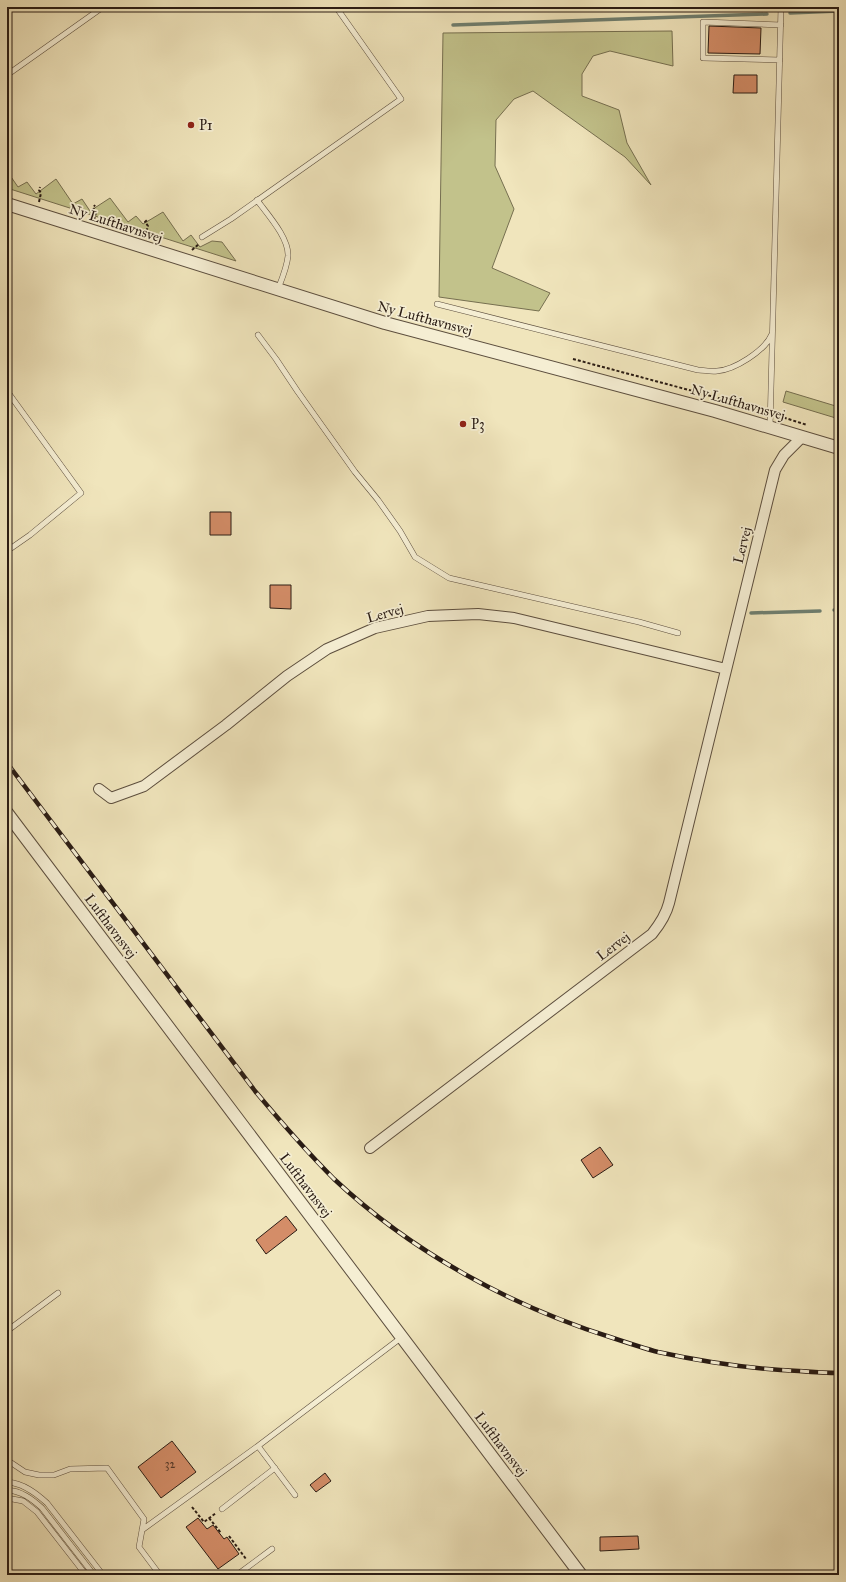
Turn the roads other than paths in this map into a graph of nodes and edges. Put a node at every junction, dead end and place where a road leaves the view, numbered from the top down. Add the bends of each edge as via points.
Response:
1 (103, 7) edge
2 (336, 7) edge
3 (781, 7) edge
4 (781, 24) junction
5 (780, 60) junction
6 (7, 75) edge
7 (257, 200) junction
8 (7, 204) edge
9 (202, 237) dead end
10 (278, 290) junction
11 (436, 304) dead end
12 (773, 330) junction
13 (258, 335) dead end
14 (7, 391) edge
15 (770, 426) junction
16 (802, 437) junction
17 (839, 448) edge
18 (7, 551) edge
19 (678, 633) dead end
20 (726, 669) junction
21 (99, 789) dead end
22 (7, 813) edge
23 (370, 1148) dead end
24 (58, 1292) dead end
25 (7, 1331) edge
26 (402, 1337) junction
27 (258, 1446) junction
28 (7, 1460) edge
29 (275, 1468) junction
30 (7, 1482) edge
31 (7, 1490) edge
32 (295, 1496) dead end
33 (7, 1498) edge
34 (222, 1509) road end
35 (142, 1530) junction
36 (272, 1549) dead end
37 (86, 1575) edge
38 (94, 1575) edge
39 (103, 1575) edge
40 (160, 1575) edge
41 (237, 1575) edge
42 (581, 1575) edge

1 - 6 lane
2 - 7 lane via 401,99
3 - 4 lane
4 - 5 lane
4 - 5 lane via 703,22 702,58
5 - 12 lane
7 - 9 lane
7 - 10 lane via 282,235 288,248 288,258
8 - 10 street, Ny Lufthavnsvej
10 - 15 street, Ny Lufthavnsvej via 385,323
11 - 12 lane via 698,370 717,371 733,367 766,344
12 - 15 lane
13 - 19 lane via 415,556 449,578
14 - 18 lane via 81,493
15 - 16 street, Ny Lufthavnsvej
16 - 17 street, Ny Lufthavnsvej
16 - 20 street, Lervej via 784,455 775,470
20 - 21 street, Lervej via 514,618 478,614 428,616 375,628 328,649 287,676 144,786 111,798
20 - 23 street, Lervej via 666,915 662,922 652,934
22 - 26 street, Lufthavnsvej
24 - 25 lane
26 - 27 lane
26 - 42 street, Lufthavnsvej
27 - 29 lane
27 - 35 lane
28 - 35 lane via 25,1472 39,1476 70,1470 107,1468 144,1519
29 - 32 lane
29 - 34 lane
30 - 39 lane via 25,1487 40,1496
31 - 38 lane via 24,1494 42,1508
33 - 37 lane via 23,1501 37,1512
35 - 40 lane via 139,1547
36 - 41 lane

